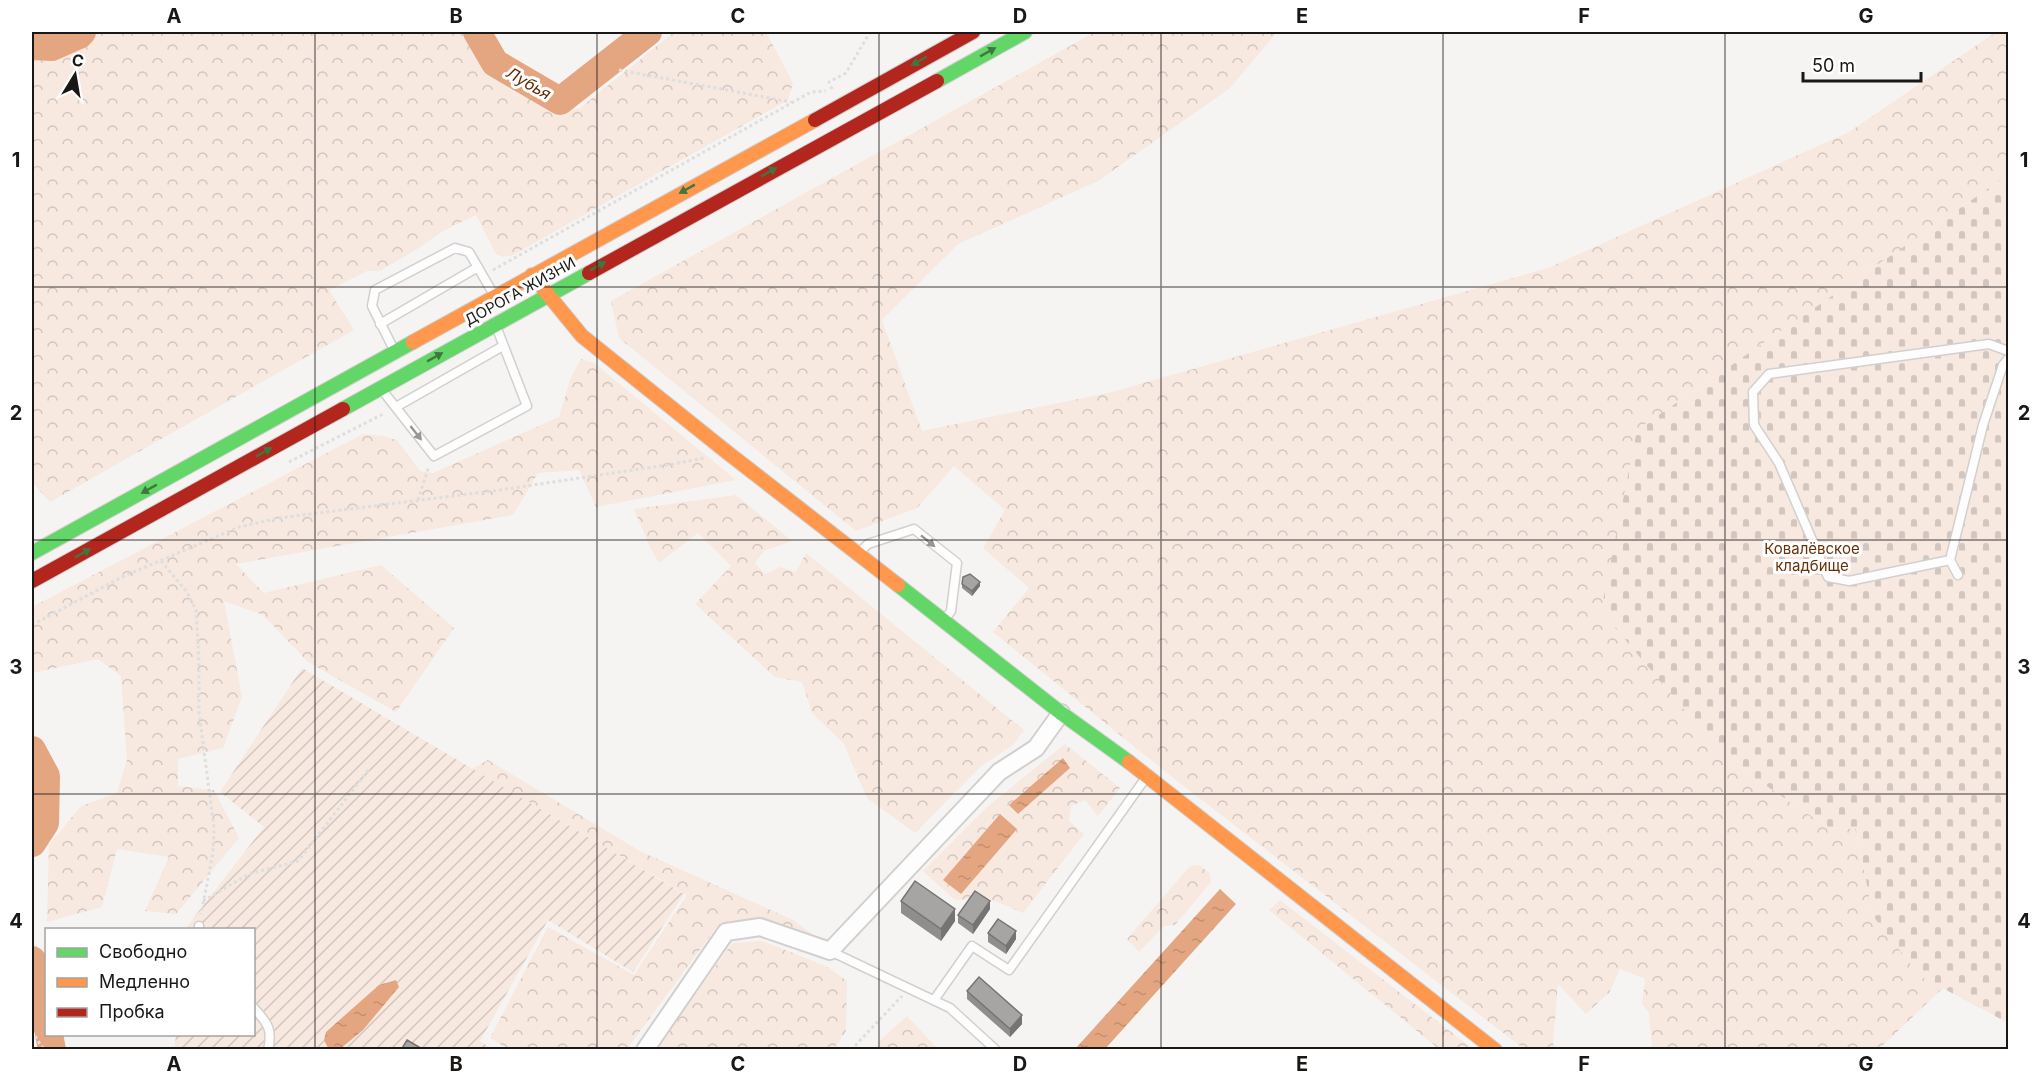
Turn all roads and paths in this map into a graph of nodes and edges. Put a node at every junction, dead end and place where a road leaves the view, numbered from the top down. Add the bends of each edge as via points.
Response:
1 (870, 32) edge
2 (973, 32) edge
3 (1025, 32) edge
4 (619, 70) dead end
5 (792, 102) junction
6 (478, 267) junction
7 (483, 276) junction
8 (532, 276) junction
9 (547, 294) junction
10 (495, 296) junction
11 (380, 324) junction
12 (495, 324) junction
13 (504, 346) junction
14 (2008, 351) edge
15 (395, 352) junction
16 (2008, 359) edge
17 (380, 387) junction
18 (396, 407) junction
19 (728, 453) junction
20 (434, 456) junction
21 (418, 500) junction
22 (32, 552) edge
23 (859, 553) junction
24 (1950, 560) junction
25 (161, 561) junction
26 (1958, 575) dead end
27 (32, 581) edge
28 (944, 620) junction
29 (32, 625) edge
30 (1061, 713) junction
31 (370, 768) dead end
32 (1148, 775) junction
33 (203, 901) junction
34 (199, 928) edge
35 (830, 951) junction
36 (909, 988) junction
37 (934, 1000) junction
38 (255, 1009) edge
39 (32, 1031) edge
40 (40, 1046) junction
41 (35, 1050) edge
42 (46, 1050) edge
43 (268, 1050) edge
44 (645, 1050) edge
45 (851, 1050) edge
46 (996, 1050) edge
47 (1495, 1050) edge

1 - 5 path via 846,73 829,82 833,91 810,92
2 -> 8 main road, ДОРОГА ЖИЗНИ
9 -> 3 main road, ДОРОГА ЖИЗНИ
4 - 5 path
5 - 7 path
6 - 7 lane
6 - 11 lane
6 - 11 lane via 469,252 455,248 375,290 372,306
7 - 10 lane
8 - 9 main road
8 - 10 main road, ДОРОГА ЖИЗНИ
9 - 12 main road, ДОРОГА ЖИЗНИ
9 - 19 main road via 582,336
10 - 15 main road, ДОРОГА ЖИЗНИ
11 - 15 lane
12 - 13 lane
17 -> 12 main road, ДОРОГА ЖИЗНИ
13 - 18 lane
13 - 20 lane via 527,406
14 - 24 lane via 1989,344 1769,374 1754,392 1754,425 1779,463 1828,577 1849,581
15 -> 22 main road, ДОРОГА ЖИЗНИ
16 - 24 lane via 1983,425
17 - 18 lane
27 -> 17 main road, ДОРОГА ЖИЗНИ
18 -> 20 lane
19 - 21 path
19 - 23 main road
20 - 21 path
21 - 25 path via 249,525
23 - 28 main road
23 -> 28 lane via 868,544 914,529 957,563 951,610
24 - 26 lane
25 - 29 path
25 - 33 path via 187,592 196,610 199,712 214,828
28 - 30 main road
30 - 32 main road
30 - 35 street via 1036,748 999,772
31 - 33 path via 298,861 249,874
32 - 37 lane via 1009,970 972,946
32 - 47 main road
33 - 34 path
35 - 36 lane
35 - 44 street via 760,927 726,932
36 - 37 lane
36 - 45 path
37 - 46 lane via 950,1008
38 - 43 lane via 268,1024
39 - 40 path
40 - 41 path
40 - 42 path

